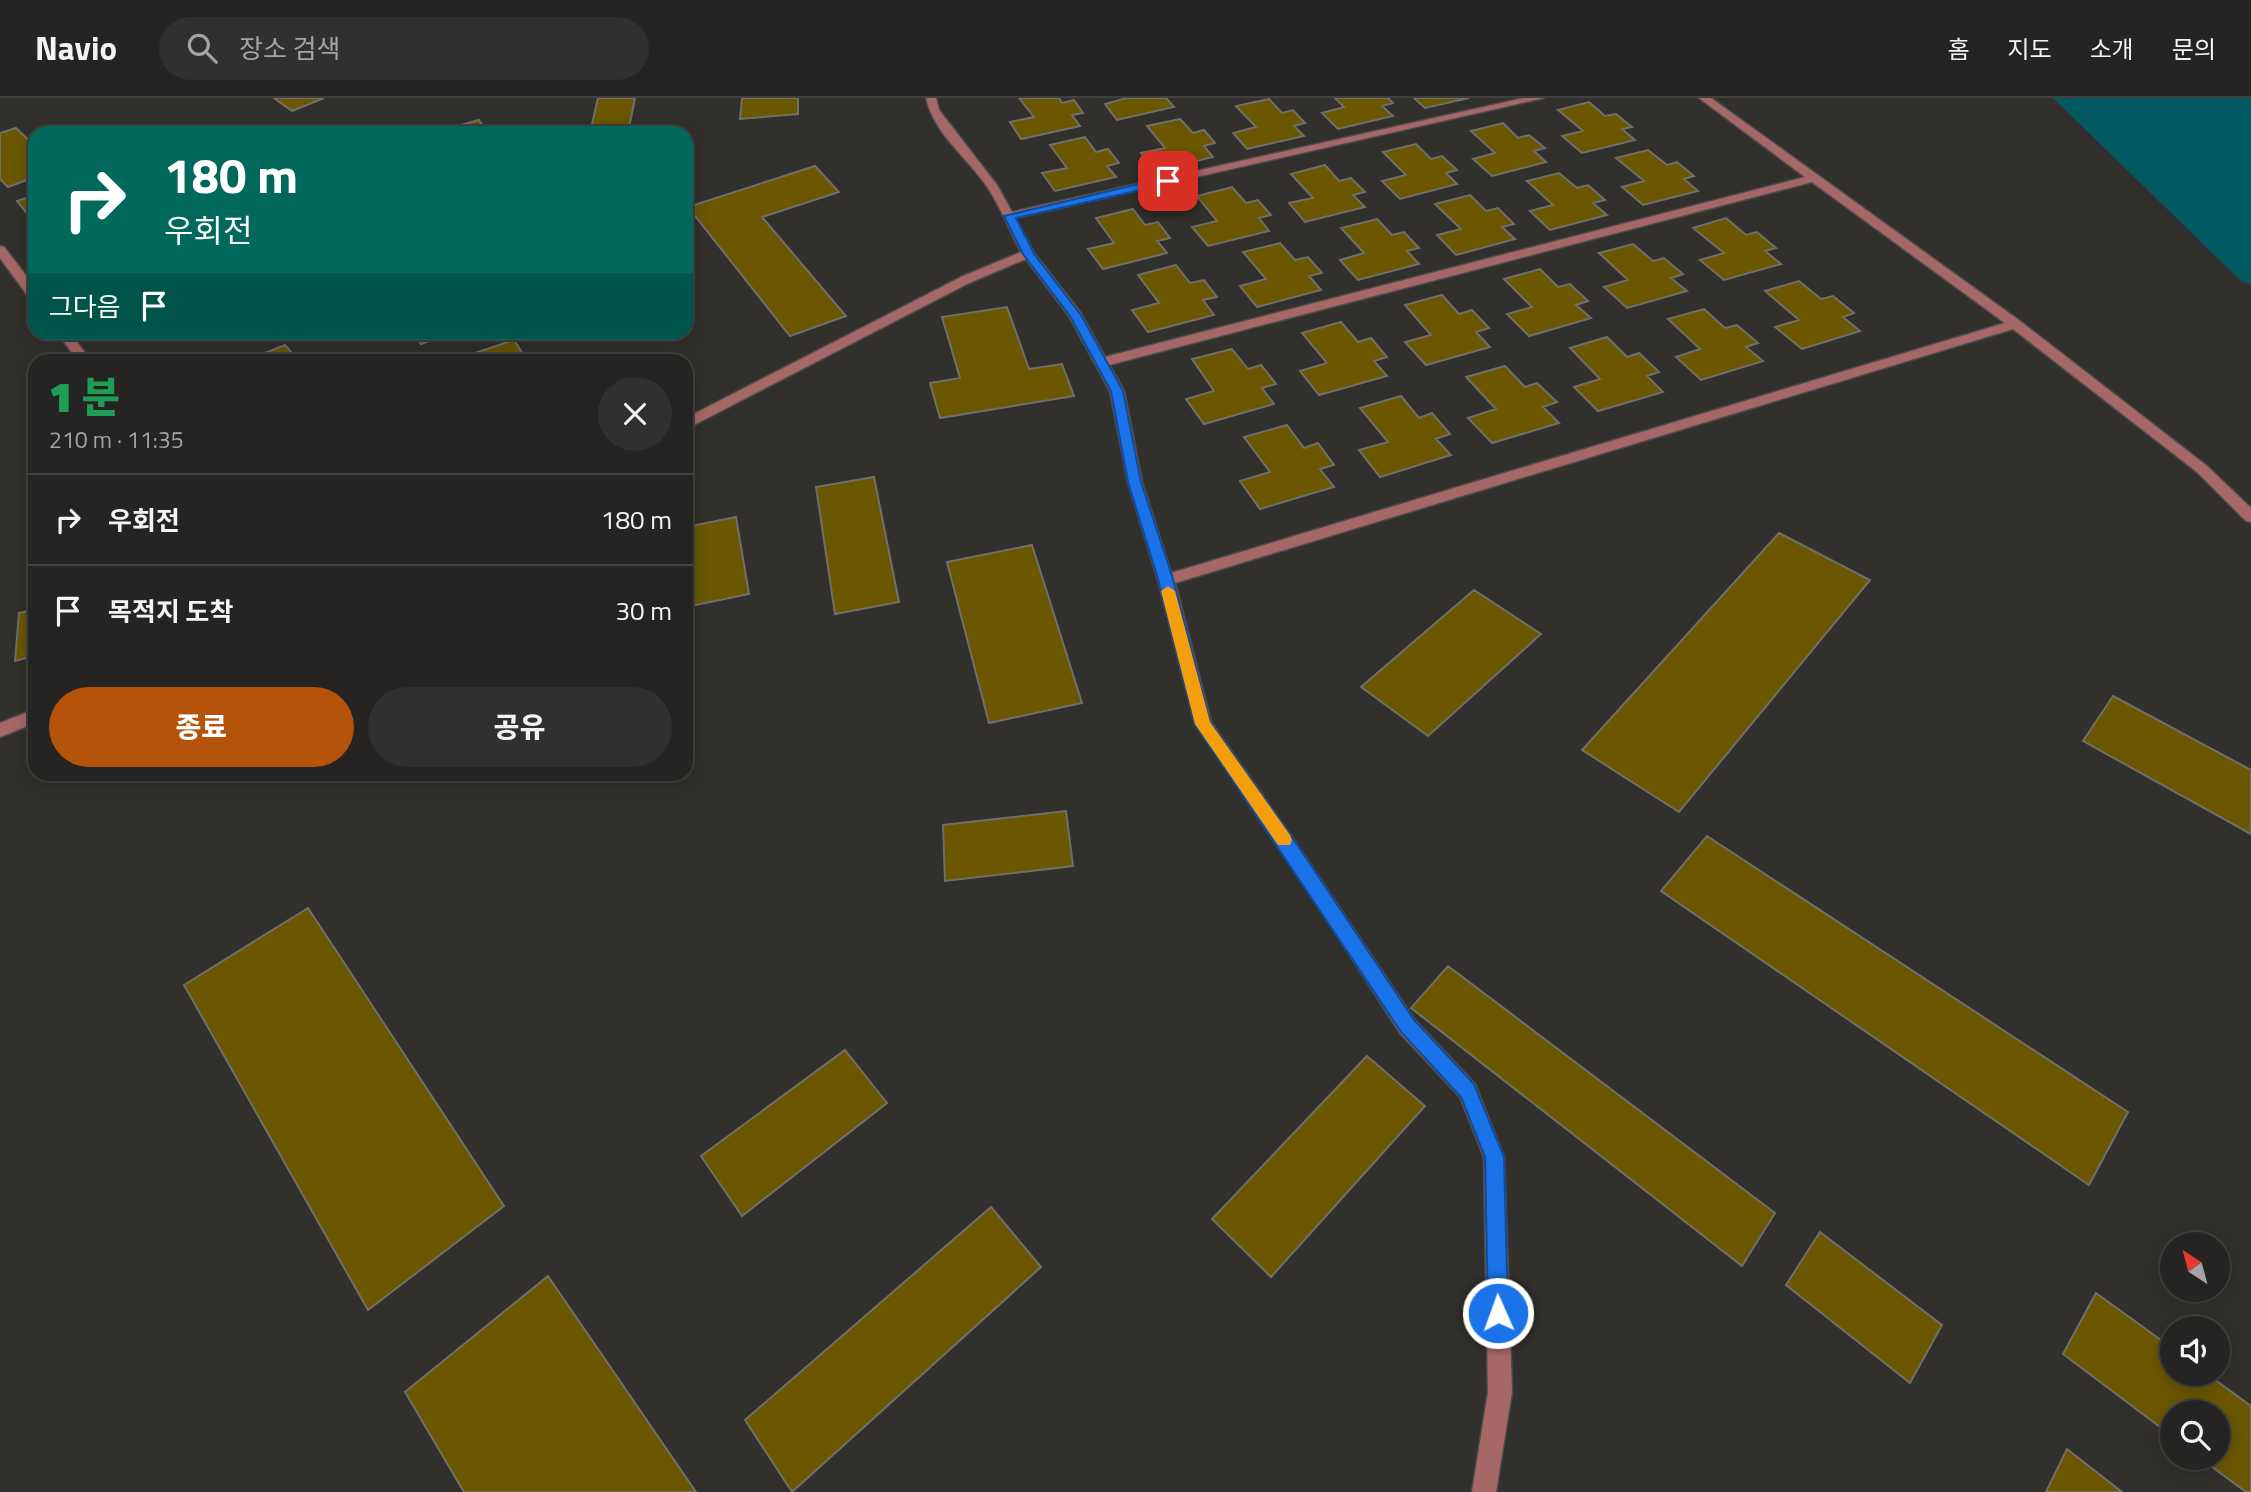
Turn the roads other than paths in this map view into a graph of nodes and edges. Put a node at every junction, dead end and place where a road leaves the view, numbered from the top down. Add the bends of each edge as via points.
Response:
1 (932, 98) edge
2 (1539, 98) edge
3 (1704, 98) edge
4 (1815, 178) junction
5 (1010, 216) junction
6 (0, 250) edge
7 (1028, 254) junction
8 (28, 287) edge
9 (2015, 324) junction
10 (1104, 362) junction
11 (693, 420) edge
12 (2251, 517) edge
13 (1166, 579) junction
14 (28, 719) edge
15 (0, 730) edge
16 (1484, 1492) edge

1 - 5 street via 940,119
2 - 5 street
3 - 4 street
4 - 9 street
4 - 10 street
5 - 7 street
6 - 8 street
7 - 10 street
7 - 11 street via 965,281
9 - 12 street via 2202,470
9 - 13 street
10 - 13 street via 1117,391 1135,482
13 - 16 street via 1203,724 1407,1026 1468,1091 1494,1157 1500,1392
14 - 15 street

